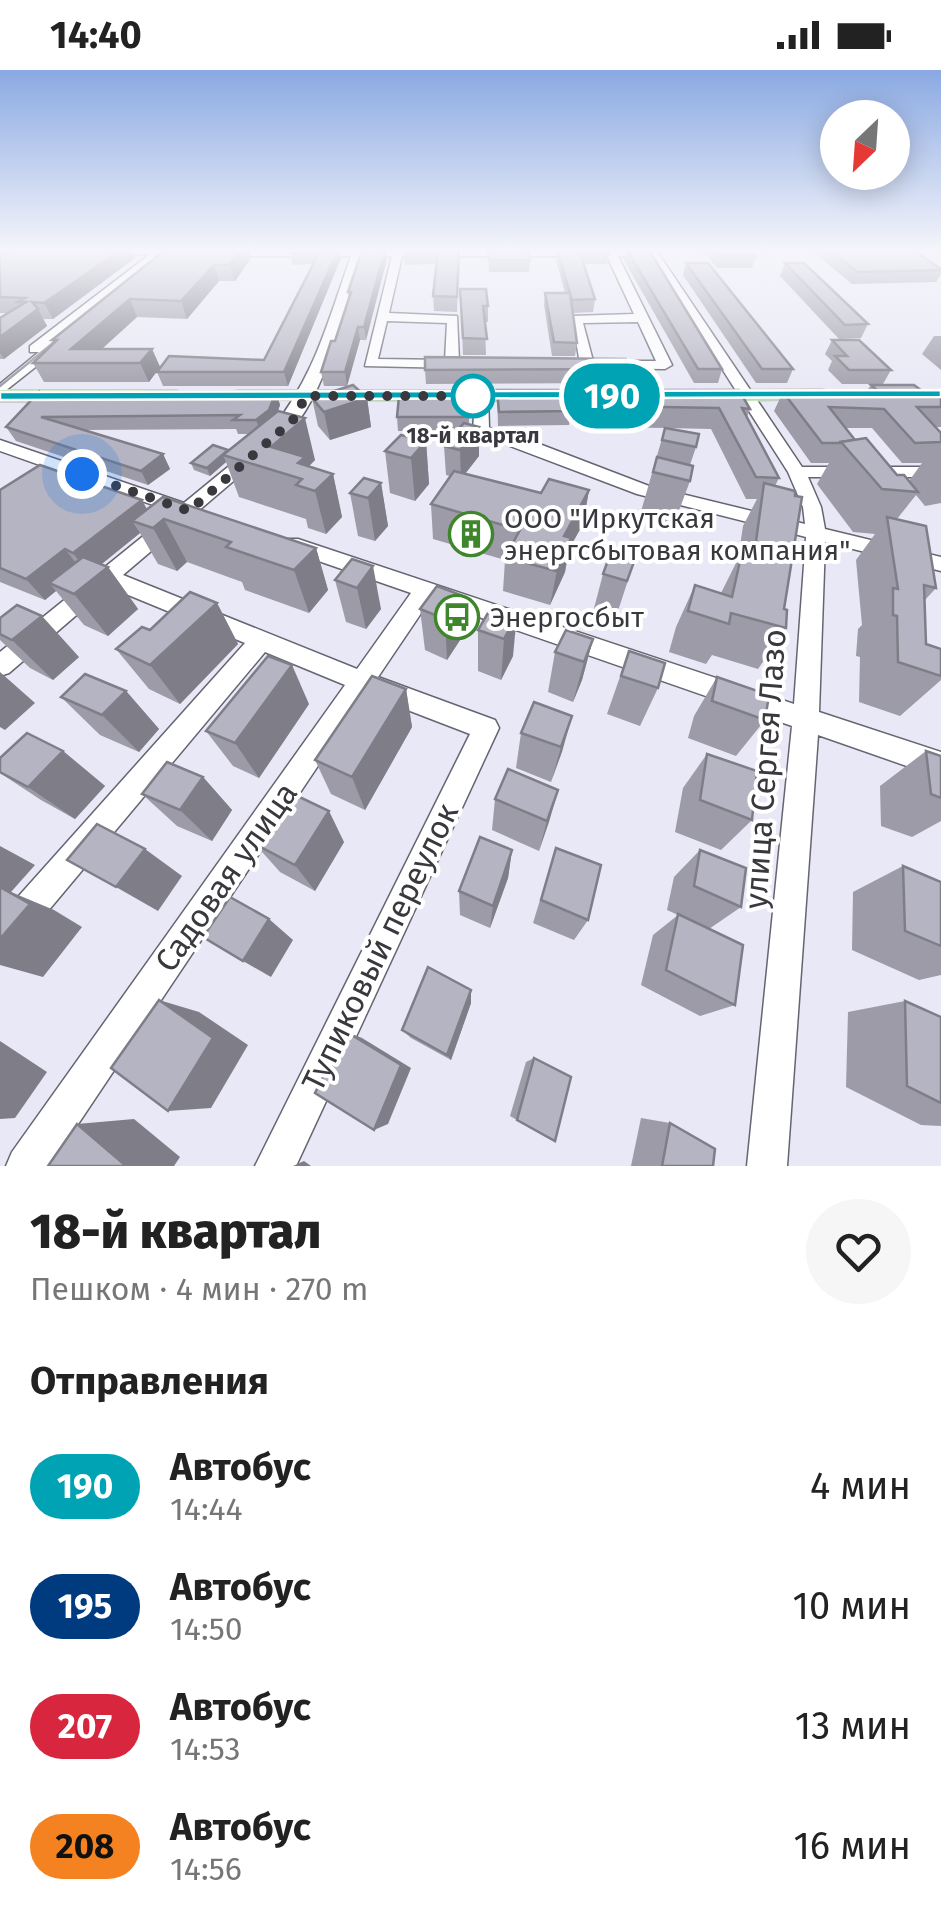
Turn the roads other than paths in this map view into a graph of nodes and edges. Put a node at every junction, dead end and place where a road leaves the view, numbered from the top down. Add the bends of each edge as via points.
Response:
1 (99, 301) edge
2 (108, 301) edge
3 (340, 301) edge
4 (386, 301) edge
5 (634, 301) edge
6 (685, 301) edge
7 (382, 317) junction
8 (642, 318) junction
9 (452, 364) junction
10 (471, 364) edge
11 (568, 364) edge
12 (587, 364) junction
13 (0, 376) edge
14 (0, 394) edge
15 (840, 395) edge
16 (306, 396) junction
17 (483, 396) junction
18 (650, 396) edge
19 (686, 396) edge
20 (746, 396) junction
21 (0, 445) edge
22 (797, 472) junction
23 (941, 472) edge
24 (198, 514) junction
25 (816, 533) junction
26 (262, 534) edge
27 (941, 564) edge
28 (108, 578) junction
29 (426, 588) junction
30 (261, 640) junction
31 (0, 666) edge
32 (361, 682) junction
33 (806, 719) junction
34 (941, 765) edge
35 (0, 942) edge
36 (26, 1166) edge
37 (275, 1166) edge
38 (767, 1166) edge

1 - 13 street
2 - 14 street
3 - 16 street
4 - 7 street
5 - 8 street
6 - 20 street, улица Сергея Лазо
7 - 9 street via 453,319
7 - 9 street via 370,363
8 - 12 street via 576,318
8 - 12 street via 665,364
9 - 10 street
11 - 12 street
14 - 16 main road
15 - 20 main road
16 - 17 main road
16 - 24 street via 293,420
17 - 18 main road
17 - 25 street via 482,432 643,490
19 - 20 main road
20 - 22 street, улица Сергея Лазо
21 - 24 street
22 - 23 street
22 - 25 street, улица Сергея Лазо
24 - 28 street
25 - 27 street
25 - 33 street, улица Сергея Лазо
26 - 29 street
28 - 30 street
28 - 31 street
29 - 32 street, Садовая улица
29 - 33 street
30 - 32 street
30 - 35 street
32 - 36 street, Садовая улица
32 - 37 street, Тупиковый переулок via 486,728
33 - 34 street
33 - 38 street, улица Сергея Лазо

